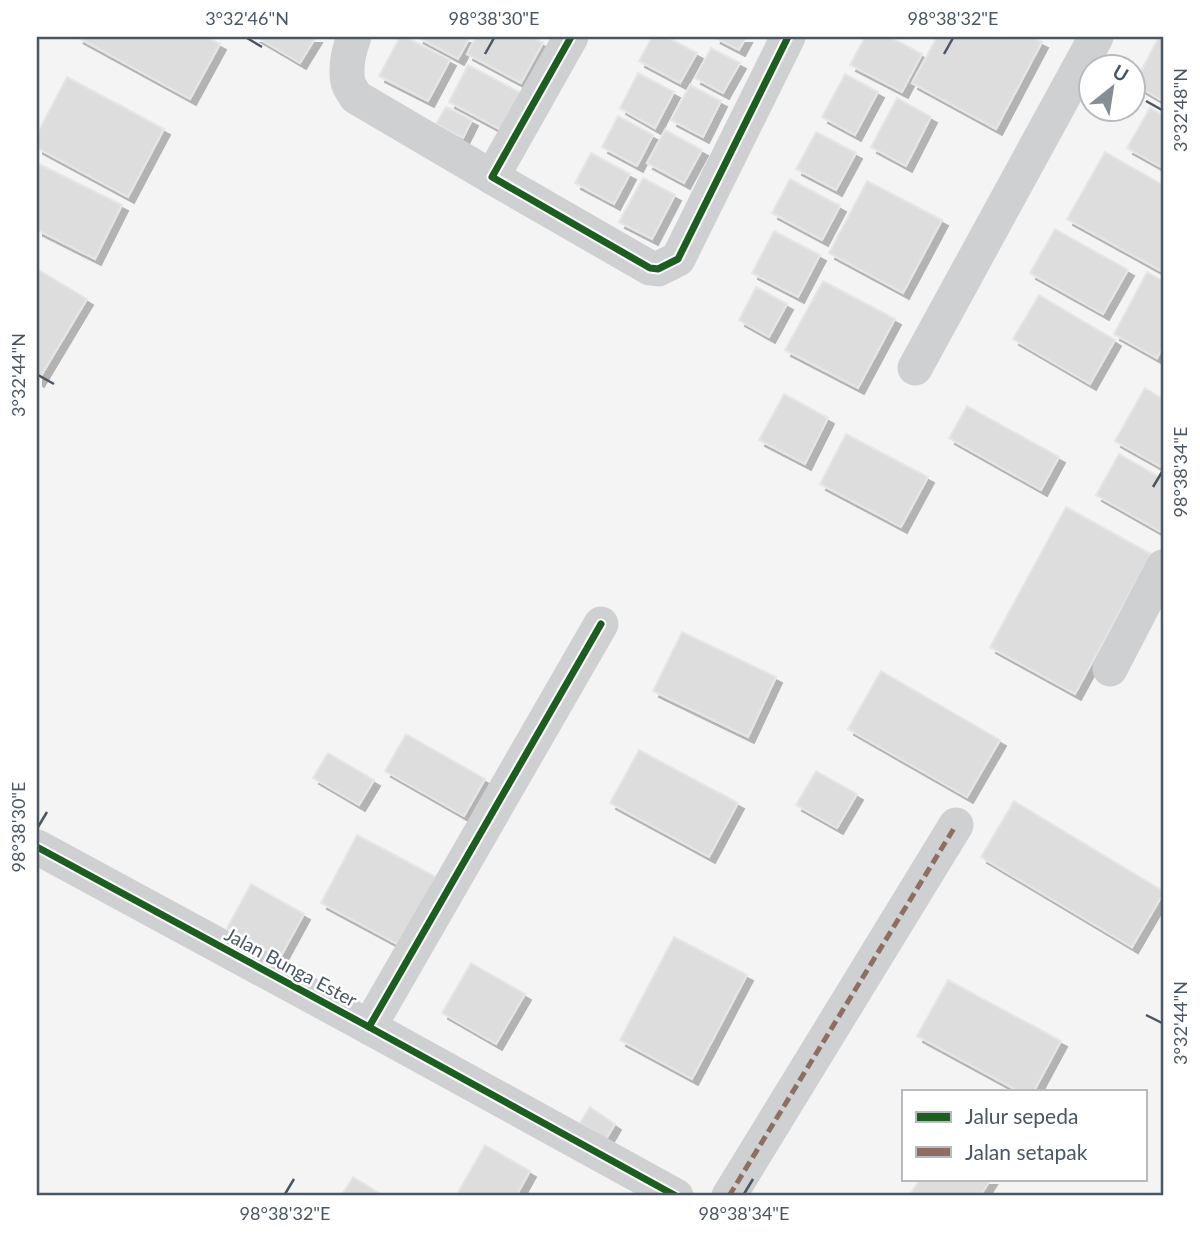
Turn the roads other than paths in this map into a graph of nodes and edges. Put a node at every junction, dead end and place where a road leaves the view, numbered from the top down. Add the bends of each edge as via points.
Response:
1 (354, 37) edge
2 (571, 37) edge
3 (788, 37) edge
4 (1096, 37) edge
5 (492, 177) junction
6 (915, 368) dead end
7 (1163, 567) edge
8 (601, 624) dead end
9 (1110, 669) dead end
10 (956, 825) dead end
11 (37, 847) edge
12 (369, 1027) junction
13 (677, 1196) edge
14 (729, 1196) edge

1 - 5 street via 347,68 348,84 356,97
2 - 5 street
3 - 5 street via 678,259 657,269
4 - 6 street
7 - 9 street
8 - 12 street
10 - 14 street
11 - 12 street, Jalan Bunga Ester
12 - 13 street, Jalan Bunga Ester

